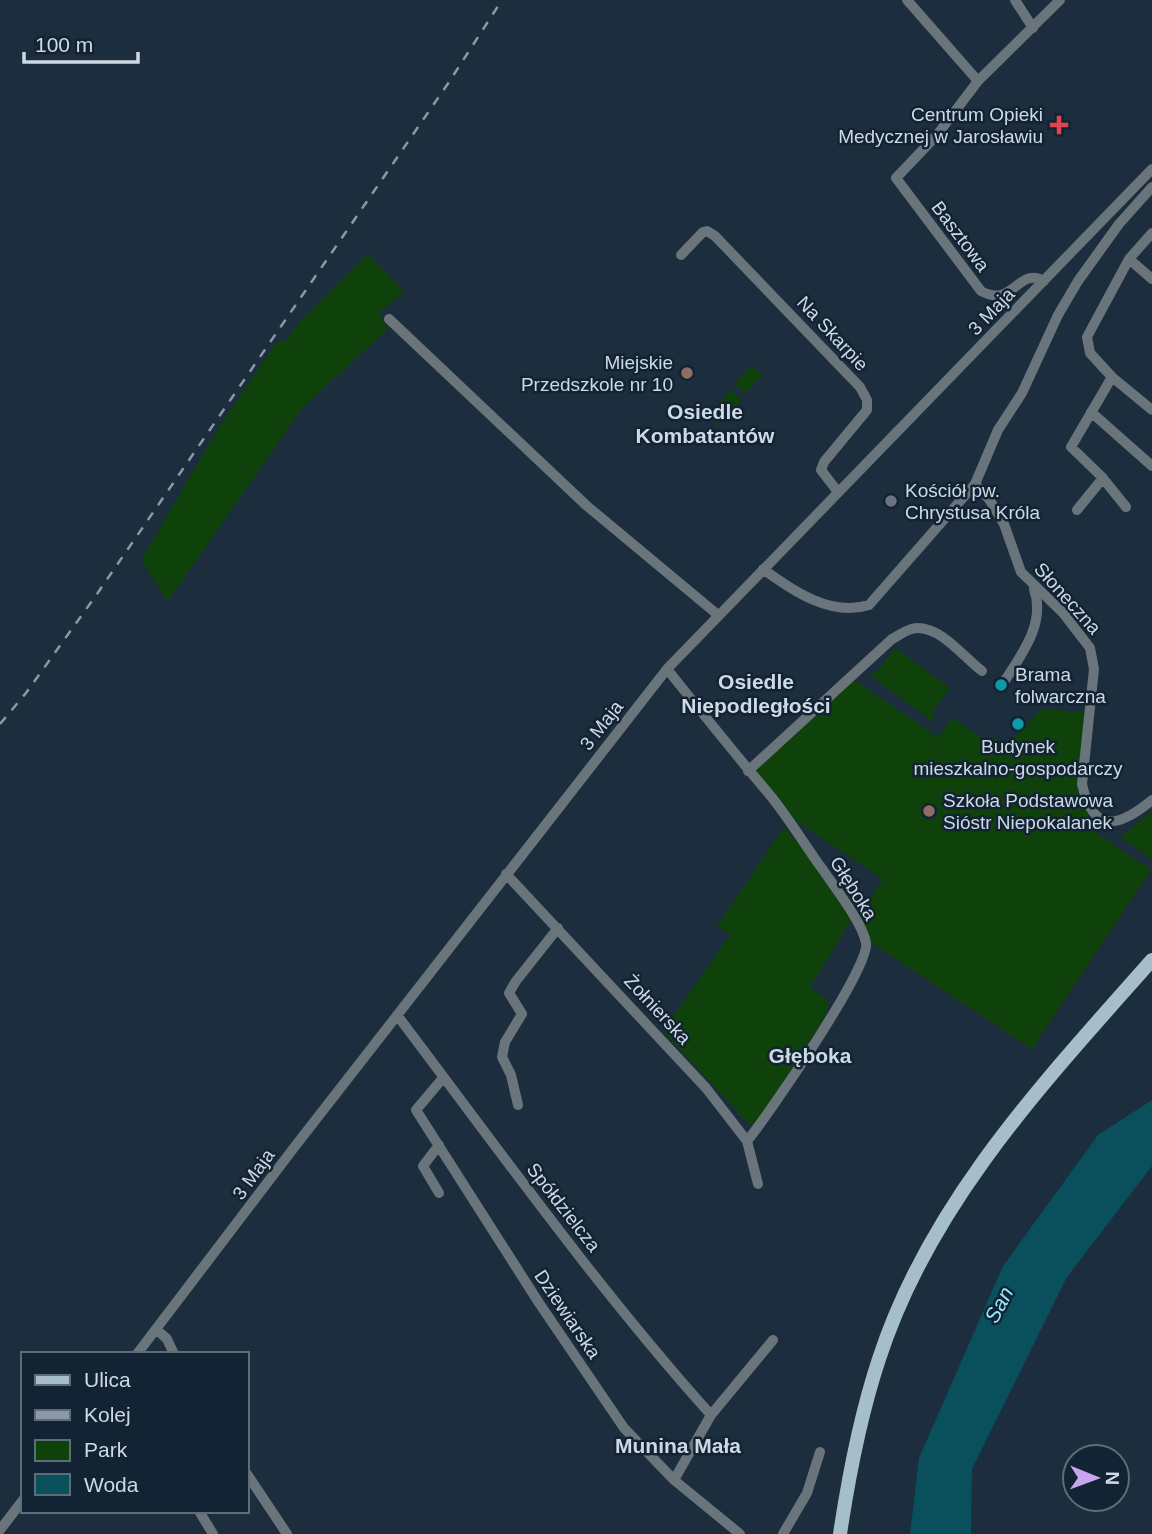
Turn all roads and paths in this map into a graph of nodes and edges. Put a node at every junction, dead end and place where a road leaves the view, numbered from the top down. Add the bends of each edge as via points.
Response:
1 (907, 0) edge
2 (1015, 0) edge
3 (1060, 0) edge
4 (1033, 28) junction
5 (978, 81) junction
6 (1152, 169) edge
7 (1152, 187) edge
8 (1152, 233) edge
9 (681, 255) dead end
10 (1129, 259) junction
11 (1151, 276) edge
12 (1044, 281) junction
13 (389, 319) dead end
14 (1112, 377) junction
15 (1152, 410) edge
16 (1091, 412) junction
17 (1152, 466) edge
18 (1103, 478) junction
19 (975, 484) junction
20 (838, 492) junction
21 (1126, 507) dead end
22 (1077, 510) dead end
23 (762, 569) junction
24 (1033, 586) junction
25 (718, 615) junction
26 (667, 669) junction
27 (982, 671) dead end
28 (1004, 682) dead end
29 (748, 771) junction
30 (1152, 800) edge
31 (506, 874) junction
32 (558, 928) junction
33 (1152, 960) edge
34 (397, 1015) junction
35 (443, 1078) junction
36 (518, 1105) dead end
37 (747, 1141) junction
38 (439, 1145) junction
39 (758, 1184) dead end
40 (439, 1193) dead end
41 (156, 1329) junction
42 (773, 1340) dead end
43 (139, 1352) edge
44 (173, 1352) edge
45 (711, 1415) junction
46 (820, 1452) dead end
47 (248, 1476) edge
48 (674, 1480) junction
49 (21, 1503) edge
50 (201, 1513) edge
51 (0, 1530) edge
52 (213, 1534) edge
53 (287, 1534) edge
54 (740, 1534) edge
55 (783, 1534) edge
56 (840, 1534) edge

1 - 5 street
2 - 4 street
3 - 4 street
4 - 5 street
5 - 12 street, Basztowa via 937,135 896,178 981,290 1002,296 1027,278
6 - 12 street, 3 Maja
7 - 19 street via 1107,239 1064,303
8 - 10 street
9 - 20 street, Na Skarpie via 707,231 860,387 867,410 821,470
10 - 11 street
10 - 14 street via 1087,337 1090,353
12 - 20 street, 3 Maja
13 - 25 street via 587,506
14 - 15 street
14 - 16 street
16 - 17 street
16 - 18 street via 1071,447
18 - 21 street
18 - 22 street
19 - 23 street via 869,605 834,607 791,590
19 - 24 street, Słoneczna via 999,514 1016,562
20 - 23 street, 3 Maja
23 - 25 street, 3 Maja
24 - 28 street via 1039,606 1037,620
24 - 30 street, Słoneczna via 1083,636 1093,657 1082,784 1092,812 1107,821 1118,821
25 - 26 street, 3 Maja
26 - 29 street, Głęboka
26 - 31 street, 3 Maja
27 - 29 street via 944,639 917,628 906,631
29 - 37 street, Głęboka via 847,904 867,943 833,1013
31 - 32 street, Żołnierska
31 - 34 street, 3 Maja
32 - 36 street via 509,993 522,1014 505,1042 502,1057
32 - 37 street, Żołnierska via 706,1088
33 - 56 main road via 991,1148 932,1240 879,1357 856,1443
34 - 35 street, Spółdzielcza
34 - 41 street, 3 Maja
35 - 38 street, Dziewiarska via 416,1110
35 - 45 street, Spółdzielcza
37 - 39 street, Żołnierska
38 - 40 street via 423,1166
38 - 48 street, Dziewiarska via 624,1428
41 - 43 street, 3 Maja
41 - 44 street
42 - 45 street
45 - 48 street
46 - 55 street via 807,1493
47 - 53 street
48 - 54 street, Dziewiarska
49 - 51 street
50 - 52 street

